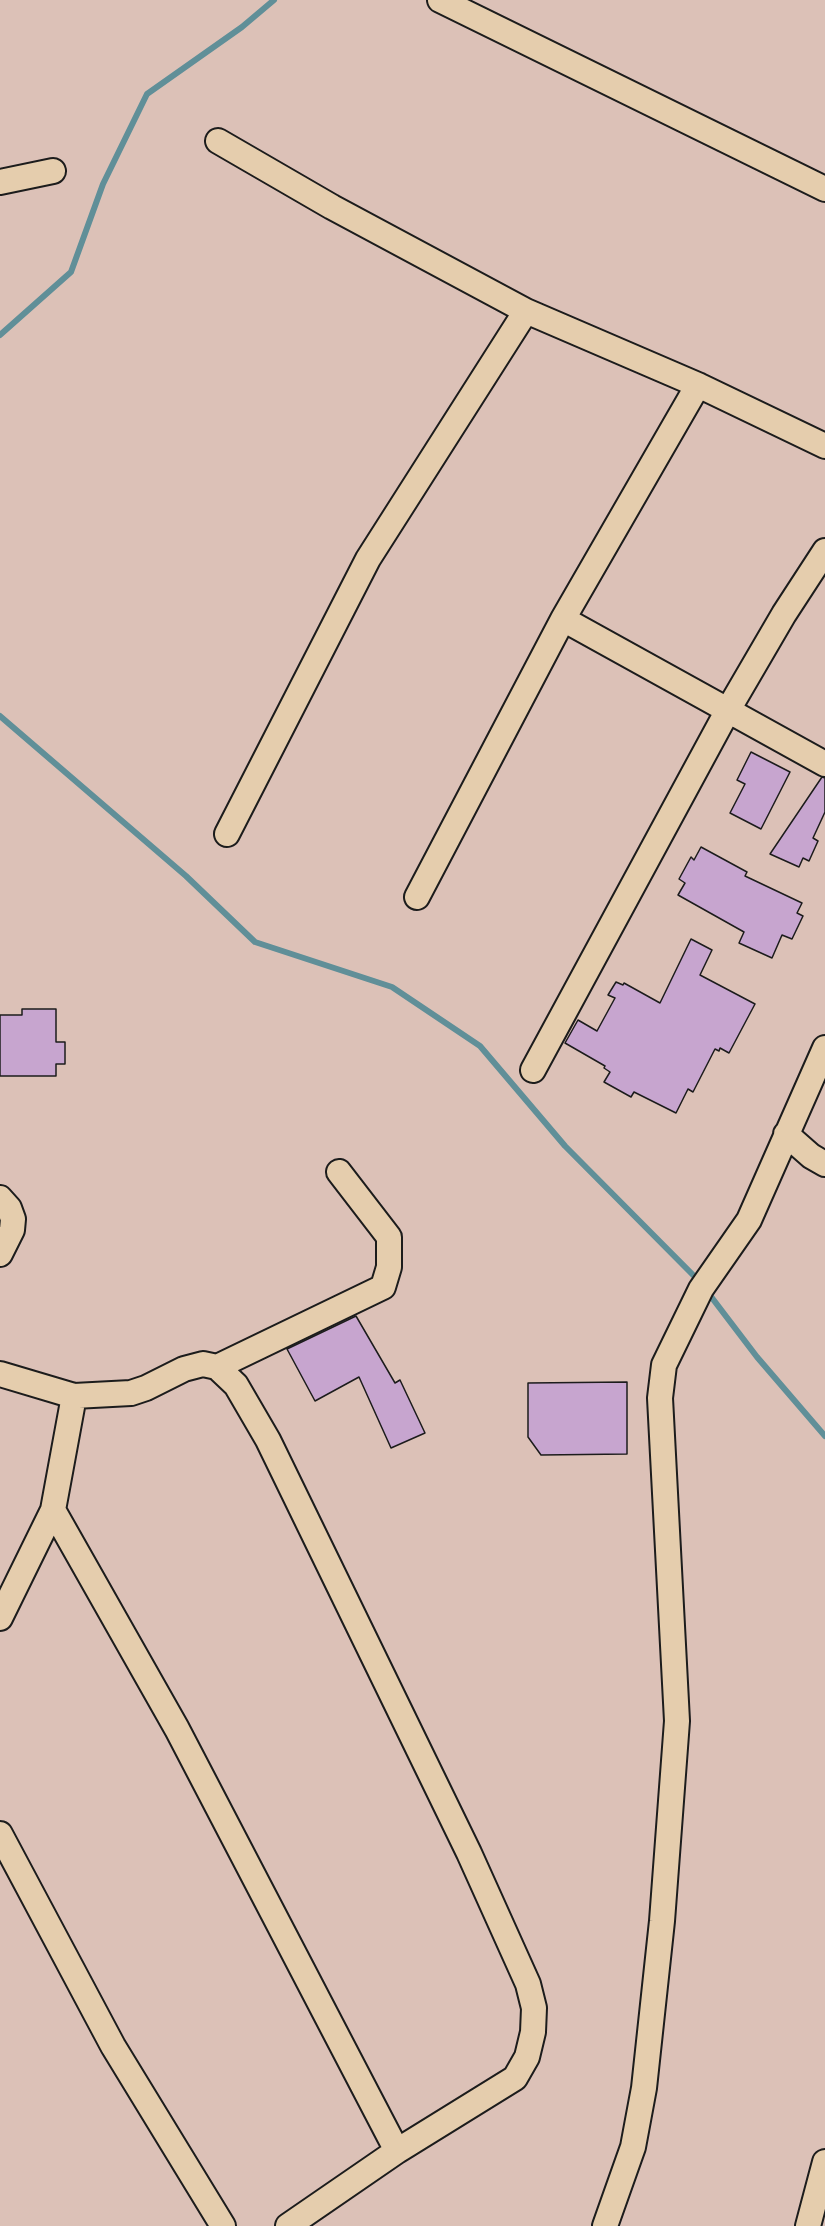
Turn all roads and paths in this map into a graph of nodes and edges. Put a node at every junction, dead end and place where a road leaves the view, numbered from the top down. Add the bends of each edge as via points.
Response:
1 (440, 0) edge
2 (218, 141) dead end
3 (53, 171) dead end
4 (0, 182) edge
5 (825, 189) edge
6 (526, 311) junction
7 (698, 386) junction
8 (825, 446) edge
9 (825, 551) edge
10 (563, 619) junction
11 (728, 710) junction
12 (825, 764) edge
13 (226, 834) dead end
14 (417, 897) dead end
15 (825, 1048) edge
16 (533, 1070) dead end
17 (786, 1134) junction
18 (825, 1164) edge
19 (339, 1172) dead end
20 (0, 1198) edge
21 (0, 1254) edge
22 (217, 1367) junction
23 (0, 1374) edge
24 (74, 1396) junction
25 (53, 1510) junction
26 (8, 1582) edge
27 (0, 1618) edge
28 (0, 1834) edge
29 (397, 2151) junction
30 (825, 2162) edge
31 (223, 2226) edge
32 (288, 2226) edge
33 (605, 2226) edge
34 (808, 2226) edge

1 - 5 street
2 - 6 street
3 - 4 street
6 - 7 street
6 - 13 street via 368,559
7 - 8 street
7 - 10 street
9 - 11 street
10 - 11 street
10 - 14 street
11 - 12 street
11 - 16 street
15 - 17 street
17 - 18 street
17 - 33 street via 749,1220 704,1284 664,1365 660,1398 678,1721 644,2088 633,2147
19 - 22 street via 389,1237 389,1267 383,1287
20 - 21 street via 13,1219
22 - 24 street via 203,1364 184,1368 132,1393
22 - 29 street via 236,1385 268,1440 470,1853 528,1984 534,2008 527,2057 515,2078
23 - 24 street
24 - 25 street
25 - 26 street
25 - 29 street via 177,1729
26 - 27 street
28 - 31 street via 113,2046
29 - 32 street
30 - 34 street

